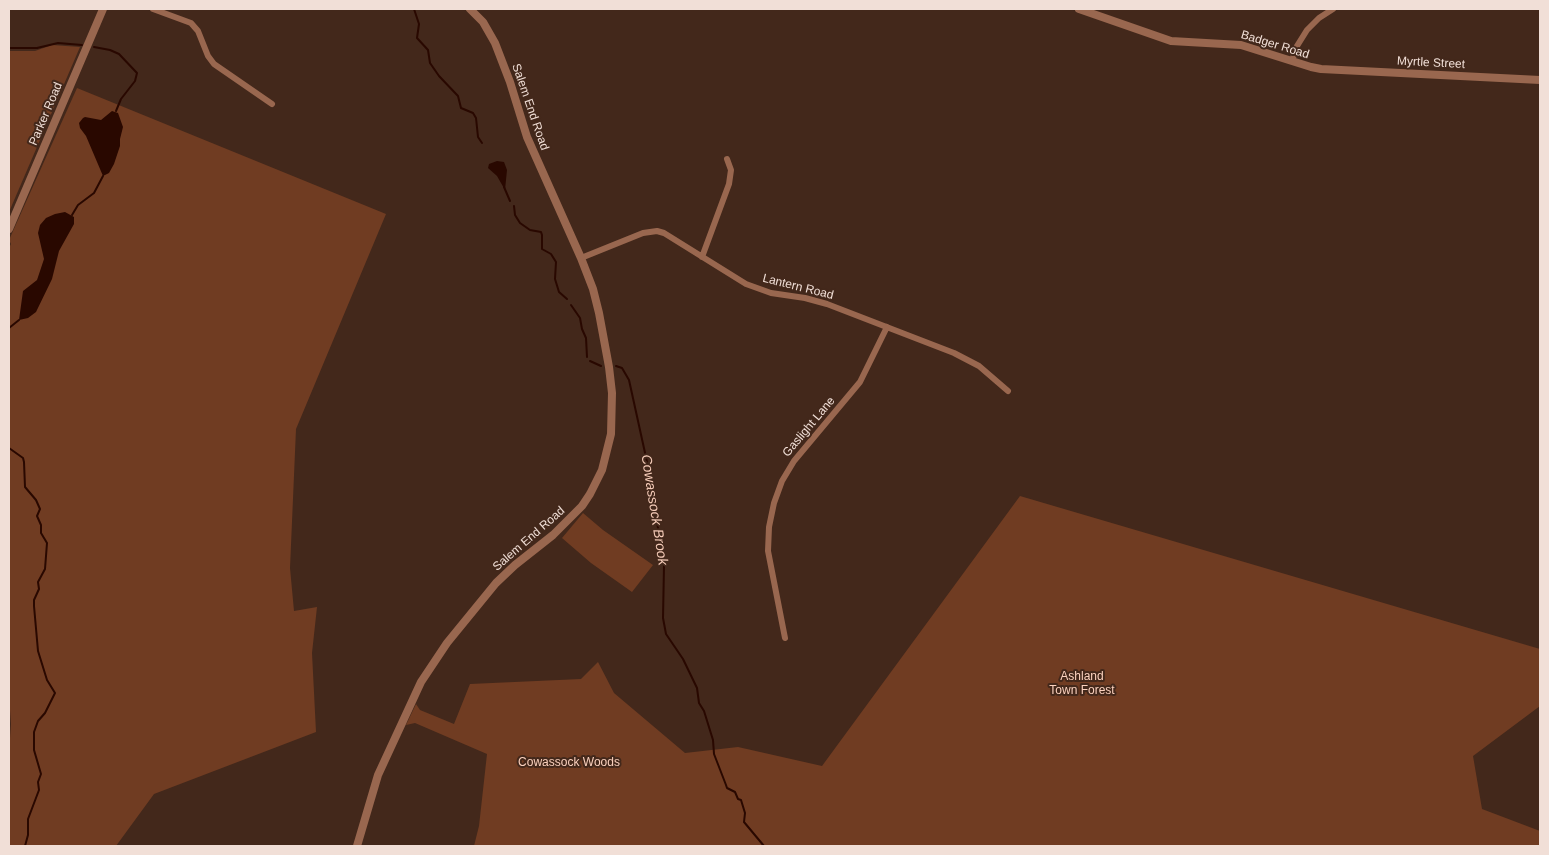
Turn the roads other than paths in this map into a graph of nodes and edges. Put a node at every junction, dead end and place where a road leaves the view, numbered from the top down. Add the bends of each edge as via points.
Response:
1 (103, 9) edge
2 (153, 9) edge
3 (470, 9) edge
4 (1079, 9) edge
5 (1333, 9) edge
6 (1292, 61) junction
7 (1321, 69) joint
8 (1540, 80) edge
9 (272, 104) dead end
10 (726, 159) dead end
11 (9, 229) edge
12 (702, 257) junction
13 (581, 258) junction
14 (887, 327) junction
15 (1008, 391) dead end
16 (785, 638) dead end
17 (358, 846) edge

1 - 11 street, Parker Road
2 - 9 street via 192,24 214,64
3 - 13 street, Salem End Road via 483,22 495,43 527,137
4 - 6 street, Badger Road via 1171,41 1241,45
5 - 6 street via 1307,30
6 - 7 street, Badger Road
7 - 8 street, Myrtle Street
10 - 12 street via 730,170 729,184
12 - 13 street, Lantern Road via 657,231 642,233
12 - 14 street, Lantern Road via 746,284 771,293 816,301
13 - 17 street, Salem End Road via 599,313 612,393 611,434 602,470 590,494 572,517 496,583 428,670 378,775
14 - 15 street, Lantern Road via 968,359
14 - 16 street, Gaslight Lane via 860,382 794,461 774,503 768,551

